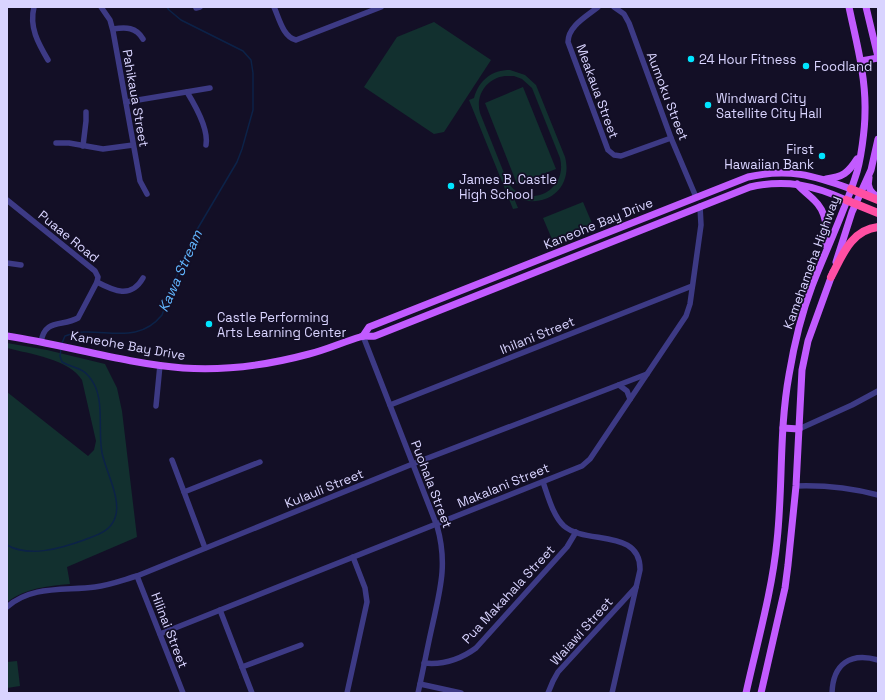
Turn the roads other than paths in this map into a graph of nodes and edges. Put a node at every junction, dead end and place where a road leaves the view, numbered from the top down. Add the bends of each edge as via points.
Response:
1 (34, 7) edge
2 (102, 7) edge
3 (274, 7) edge
4 (381, 7) edge
5 (598, 7) edge
6 (614, 7) edge
7 (849, 7) edge
8 (866, 7) edge
9 (113, 28) junction
10 (143, 40) dead end
11 (878, 58) edge
12 (48, 60) dead end
13 (860, 61) junction
14 (210, 88) dead end
15 (187, 92) junction
16 (126, 102) junction
17 (86, 112) dead end
18 (672, 138) junction
19 (878, 139) edge
20 (56, 144) dead end
21 (133, 145) junction
22 (206, 145) dead end
23 (83, 146) junction
24 (860, 156) junction
25 (871, 170) junction
26 (824, 179) junction
27 (797, 184) junction
28 (850, 189) junction
29 (147, 194) dead end
30 (860, 194) junction
31 (696, 197) junction
32 (878, 197) edge
33 (7, 200) edge
34 (846, 200) junction
35 (878, 200) edge
36 (855, 204) junction
37 (700, 206) junction
38 (878, 213) edge
39 (878, 227) edge
40 (826, 251) junction
41 (7, 263) edge
42 (21, 265) dead end
43 (831, 277) junction
44 (143, 278) dead end
45 (97, 282) junction
46 (692, 286) junction
47 (812, 288) junction
48 (826, 293) junction
49 (431, 302) junction
50 (435, 312) junction
51 (7, 336) edge
52 (363, 336) junction
53 (41, 342) junction
54 (160, 365) junction
55 (648, 374) junction
56 (619, 384) junction
57 (878, 391) edge
58 (630, 399) junction
59 (390, 405) junction
60 (156, 406) dead end
61 (783, 428) junction
62 (799, 428) junction
63 (172, 460) dead end
64 (260, 462) dead end
65 (413, 464) junction
66 (543, 482) junction
67 (796, 486) junction
68 (184, 492) junction
69 (878, 495) edge
70 (436, 524) junction
71 (576, 532) junction
72 (205, 548) junction
73 (353, 557) junction
74 (772, 574) junction
75 (137, 576) junction
76 (786, 579) junction
77 (636, 587) junction
78 (7, 607) edge
79 (220, 610) junction
80 (160, 634) junction
81 (301, 644) dead end
82 (878, 660) edge
83 (424, 663) junction
84 (242, 667) junction
85 (420, 684) junction
86 (183, 693) edge
87 (252, 693) edge
88 (347, 693) edge
89 (418, 693) edge
90 (461, 693) edge
91 (548, 693) edge
92 (612, 693) edge
93 (746, 693) edge
94 (761, 693) edge
95 (832, 693) edge

1 - 12 street via 34,33
2 - 9 street, Pahikaua Street
3 - 4 street via 286,34 296,40
5 - 18 street, Meakaua Street via 572,29 568,42 608,150 621,156
6 - 18 street, Aumoku Street via 624,14 629,23
7 - 13 main road, Kamehameha Highway
8 - 11 main road
9 - 10 street via 132,28
9 - 16 street, Pahikaua Street
11 - 13 main road
13 - 24 main road, Kamehameha Highway via 865,112
14 - 15 street
15 - 16 street
15 - 22 street via 206,132
16 - 21 street, Pahikaua Street
17 - 23 street
18 - 31 street, Aumoku Street
19 - 25 main road
20 - 23 street
21 - 23 street via 108,149
21 - 29 street, Pahikaua Street via 140,181
24 - 26 main road via 844,174
24 - 28 main road, Kamehameha Highway via 856,177
25 - 30 main road, Kamehameha Highway
25 - 32 main road via 868,184
26 - 28 main road, Kaneohe Bay Drive
26 - 31 main road, Kaneohe Bay Drive via 794,173 766,173 739,180
27 - 34 main road, Kaneohe Bay Drive via 819,189
27 - 37 main road, Kaneohe Bay Drive via 758,185
27 - 40 main road via 823,212 827,228
28 - 30 highway
28 - 34 main road, Kamehameha Highway
30 - 35 highway
30 - 36 main road, Kamehameha Highway
31 - 37 main road
31 - 49 main road, Kaneohe Bay Drive
33 - 45 street, Puaae Road via 94,271 98,277
34 - 36 highway
34 - 40 main road, Kamehameha Highway
36 - 38 highway
36 - 43 main road, Kamehameha Highway
37 - 46 street, Makalani Street via 701,225
37 - 50 main road, Kaneohe Bay Drive
39 - 43 highway via 862,231 850,241
40 - 47 main road, Kamehameha Highway
41 - 42 street
43 - 48 main road, Kamehameha Highway
44 - 45 street via 135,288 123,292 111,290
45 - 53 street, Puaae Road via 78,318 48,327 42,334
46 - 55 street, Makalani Street via 686,316
46 - 59 street, Ihilani Street
47 - 48 main road
47 - 61 main road, Kamehameha Highway via 794,346 786,387
48 - 62 main road, Kamehameha Highway via 804,356
49 - 50 main road
49 - 52 main road, Kaneohe Bay Drive via 369,327
50 - 52 main road, Kaneohe Bay Drive via 375,336
51 - 53 main road, Kaneohe Bay Drive
52 - 54 main road, Kaneohe Bay Drive via 310,354 263,364 214,368
52 - 59 street, Puohala Street
53 - 54 main road, Kaneohe Bay Drive
54 - 60 street
55 - 56 street, Kulauli Street
55 - 58 street, Makalani Street
56 - 58 street via 627,391
56 - 65 street, Kulauli Street
57 - 62 street
58 - 66 street, Makalani Street via 590,459 577,468
59 - 65 street, Puohala Street
61 - 62 main road
61 - 74 main road, Kamehameha Highway via 778,527
62 - 67 main road, Kamehameha Highway
63 - 68 street
64 - 68 street
65 - 70 street, Puohala Street
65 - 72 street, Kulauli Street
66 - 70 street, Makalani Street
66 - 71 street via 558,520
67 - 69 street via 834,486
67 - 76 main road, Kamehameha Highway
68 - 72 street
70 - 73 street, Makalani Street
70 - 83 street, Puohala Street via 442,545 443,570
71 - 77 street via 620,542 631,548 640,562
71 - 83 street, Pua Makahala Street via 567,547 476,648 443,663
72 - 75 street, Kulauli Street
73 - 79 street, Makalani Street
73 - 88 street via 365,588 367,602
74 - 76 main road
74 - 93 main road, Kamehameha Highway
75 - 78 street, Kulauli Street via 103,586 35,592 22,596
75 - 80 street, Hilinai Street
76 - 94 main road, Kamehameha Highway
77 - 91 street, Waiawi Street via 558,672
77 - 92 street
79 - 80 street, Makalani Street
79 - 84 street
80 - 86 street, Hilinai Street
81 - 84 street
82 - 95 street via 860,657 844,664 835,675
83 - 85 street, Puohala Street
84 - 87 street
85 - 89 street, Puohala Street
85 - 90 street

